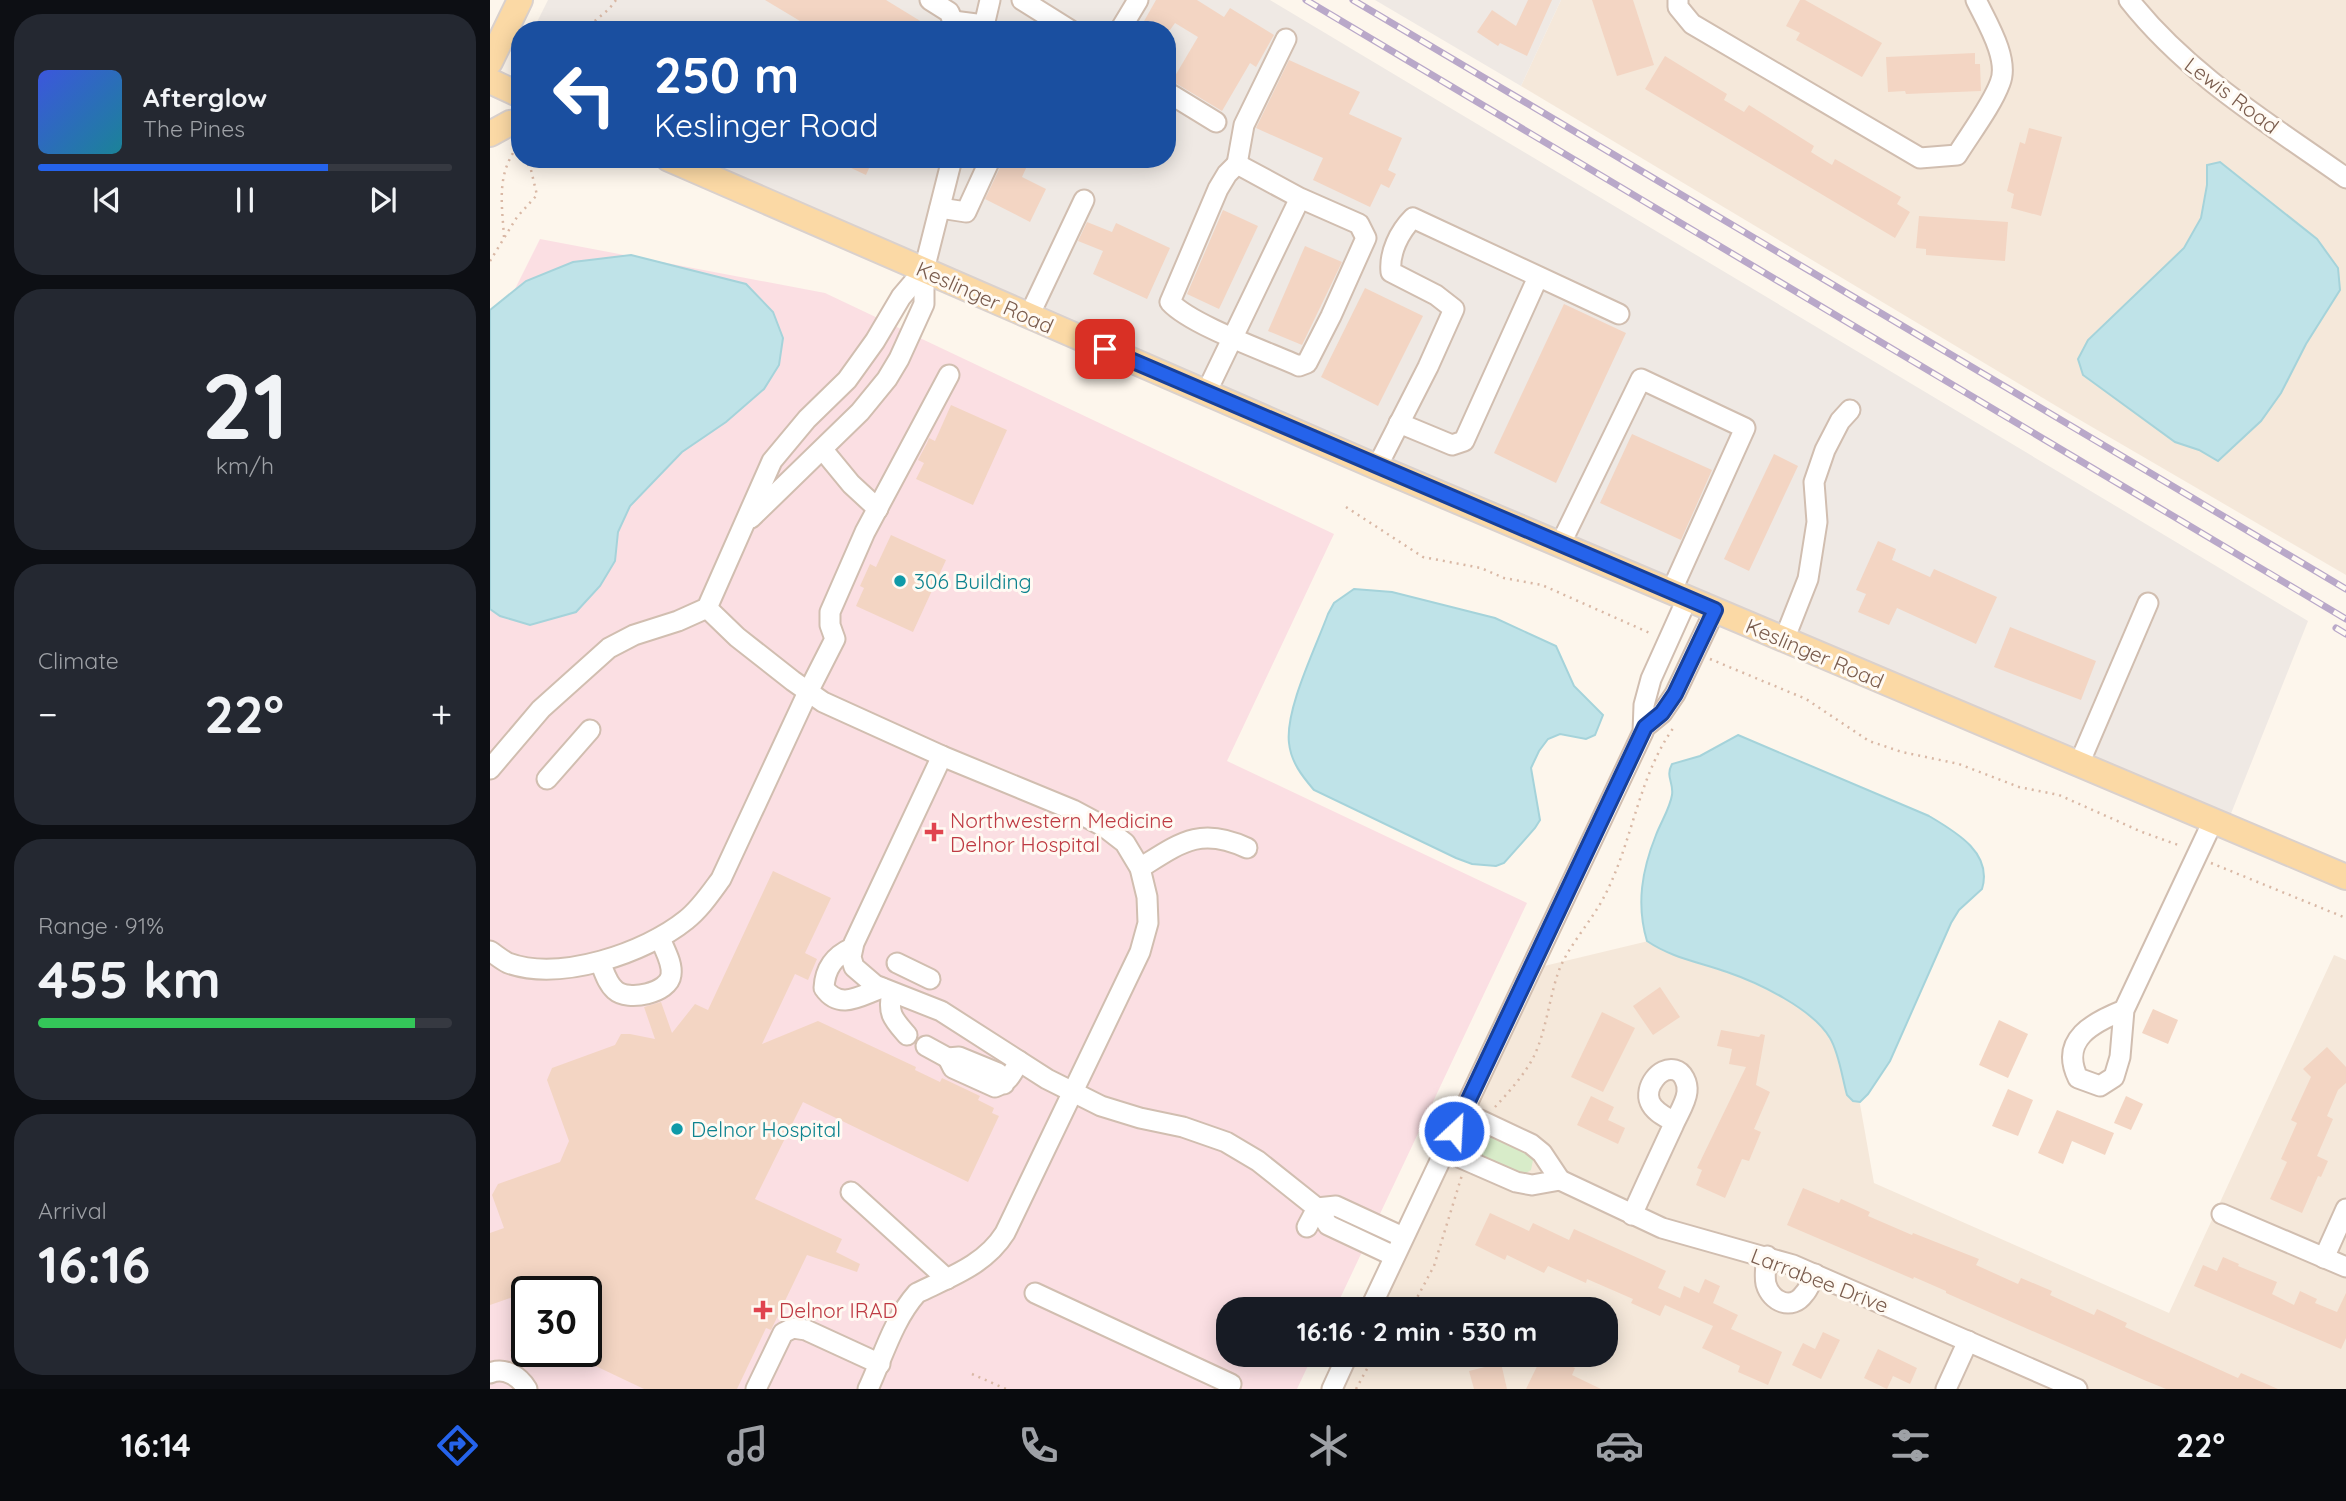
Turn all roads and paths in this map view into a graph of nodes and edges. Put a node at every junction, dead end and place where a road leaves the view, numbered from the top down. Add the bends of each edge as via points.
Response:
1 (520, 0) edge
2 (616, 0) edge
3 (929, 0) edge
4 (990, 0) edge
5 (1022, 0) edge
6 (1138, 0) edge
7 (1678, 0) edge
8 (1976, 0) edge
9 (2129, 0) edge
10 (595, 21) edge
11 (950, 21) edge
12 (985, 21) edge
13 (1056, 21) edge
14 (1125, 21) edge
15 (1286, 39) dead end
16 (490, 62) edge
17 (490, 81) edge
18 (511, 91) edge
19 (1176, 98) edge
20 (1216, 122) dead end
21 (511, 124) edge
22 (490, 134) edge
23 (511, 153) edge
24 (1237, 164) junction
25 (530, 168) edge
26 (689, 168) edge
27 (950, 168) edge
28 (986, 168) edge
29 (2346, 178) edge
30 (1300, 198) junction
31 (1084, 200) dead end
32 (940, 208) junction
33 (504, 237) junction
34 (490, 261) edge
35 (925, 270) junction
36 (1538, 277) junction
37 (1619, 314) dead end
38 (1029, 316) junction
39 (1233, 336) junction
40 (949, 374) dead end
41 (1206, 393) junction
42 (1850, 410) dead end
43 (1399, 423) junction
44 (823, 450) junction
45 (1377, 467) junction
46 (1346, 507) dead end
47 (878, 509) junction
48 (745, 524) junction
49 (1560, 545) junction
50 (1679, 595) junction
51 (2148, 603) dead end
52 (707, 608) junction
53 (1715, 610) junction
54 (1669, 640) junction
55 (1784, 640) junction
56 (1695, 652) junction
57 (808, 692) junction
58 (590, 730) dead end
59 (1644, 730) junction
60 (1664, 741) dead end
61 (942, 756) junction
62 (2079, 764) junction
63 (490, 769) edge
64 (547, 779) dead end
65 (2213, 821) junction
66 (1247, 848) dead end
67 (2198, 854) junction
68 (1140, 868) junction
69 (2346, 877) edge
70 (2346, 918) edge
71 (660, 938) junction
72 (852, 948) junction
73 (490, 951) edge
74 (600, 961) junction
75 (897, 962) dead end
76 (930, 979) dead end
77 (887, 991) junction
78 (2124, 1010) dead end
79 (907, 1035) dead end
80 (926, 1046) dead end
81 (1019, 1061) junction
82 (1072, 1091) junction
83 (1463, 1112) junction
84 (1675, 1122) dead end
85 (1486, 1123) junction
86 (1444, 1151) junction
87 (1468, 1161) junction
88 (1560, 1180) junction
89 (851, 1192) dead end
90 (1317, 1208) junction
91 (2346, 1209) edge
92 (2222, 1214) dead end
93 (1632, 1215) junction
94 (1307, 1227) dead end
95 (1403, 1237) junction
96 (1394, 1256) junction
97 (1768, 1256) junction
98 (2325, 1258) junction
99 (2346, 1267) edge
100 (1815, 1274) junction
101 (947, 1279) junction
102 (1035, 1293) dead end
103 (1375, 1297) edge
104 (1417, 1297) edge
105 (1968, 1341) junction
106 (880, 1364) junction
107 (1342, 1367) edge
108 (1368, 1367) edge
109 (490, 1373) edge
110 (972, 1374) dead end
111 (527, 1389) edge
112 (756, 1389) edge
113 (868, 1389) edge
114 (1006, 1389) edge
115 (1229, 1389) edge
116 (1332, 1389) edge
117 (1356, 1389) edge
118 (1946, 1389) edge
119 (2077, 1389) edge

1 - 16 main road
2 - 10 path
3 - 11 street via 949,12
4 - 12 street
5 - 13 street
6 - 14 street
7 - 8 street via 1678,7 1692,24 1920,158 1958,155 2001,82 1995,38
9 - 29 street, Lewis Road via 2195,71
15 - 24 street via 1244,125
17 - 18 main road
19 - 20 street
21 - 22 main road
23 - 33 path via 501,181
24 - 30 street
24 - 39 street via 1218,189 1170,302 1179,312
25 - 33 path via 537,195
26 - 35 main road, Keslinger Road
27 - 32 street
28 - 32 street via 965,212
30 - 39 street
30 - 39 street via 1359,224 1366,238 1331,316 1307,363 1299,366
31 - 38 street
32 - 35 street
33 - 34 path
35 - 38 main road, Keslinger Road
35 - 44 street via 924,304 899,359 860,412
35 - 48 street via 901,297 847,380 772,461
36 - 37 street
36 - 43 street via 1464,442 1452,445
36 - 43 street via 1413,218 1404,227 1390,259 1391,272 1454,309
38 - 41 main road, Keslinger Road
39 - 41 street
40 - 47 street
41 - 45 main road, Keslinger Road
42 - 55 street via 1825,450 1814,482 1817,522 1808,579
43 - 45 street
44 - 47 street
44 - 48 street
45 - 49 main road, Keslinger Road
46 - 54 path via 1423,557 1542,584
47 - 57 street via 837,593 830,612 835,639
48 - 52 street
49 - 50 main road, Keslinger Road
49 - 50 street via 1641,379 1745,428
50 - 53 main road, Keslinger Road
50 - 54 street
51 - 62 street
52 - 57 street
52 - 63 street via 609,648 541,709
53 - 55 main road, Keslinger Road
53 - 56 street
54 - 59 street via 1644,705
55 - 62 main road, Keslinger Road
56 - 59 street via 1675,694
56 - 67 path via 1806,699 1877,744 2059,795
57 - 61 street
57 - 71 street via 721,879 687,919
58 - 64 street
59 - 83 street
60 - 85 path via 1605,896 1559,970 1534,1055
61 - 68 street via 1103,826 1125,843
61 - 72 street
62 - 65 main road, Keslinger Road
65 - 67 street
65 - 69 main road, Keslinger Road
66 - 68 street via 1204,836 1176,845
67 - 70 path
67 - 78 street
68 - 82 street via 1148,923 1140,952
71 - 74 street
71 - 74 street via 672,971 671,979 660,988 639,996 616,992
72 - 77 street via 854,967
72 - 77 street via 836,956 826,973 828,994 844,1002
73 - 74 street via 508,963 548,970
75 - 76 street
77 - 79 street via 891,1014
77 - 81 street via 941,1011
80 - 81 street via 948,1058 959,1057 998,1073 1004,1084
81 - 82 street
82 - 90 street via 1121,1112 1226,1142
82 - 101 street via 996,1247
83 - 85 street, Larrabee Drive
83 - 86 street
84 - 93 street
85 - 88 street, Larrabee Drive via 1531,1144
86 - 87 street
86 - 95 street
87 - 88 street via 1516,1182 1532,1185
87 - 104 path via 1434,1266
88 - 93 street, Larrabee Drive
89 - 101 street
90 - 94 street
90 - 95 street via 1336,1206
90 - 96 street via 1328,1225
91 - 98 street
92 - 98 street
93 - 97 street, Larrabee Drive via 1662,1228
95 - 96 street
96 - 103 street
97 - 100 street, Larrabee Drive
97 - 100 street via 1766,1286 1779,1302 1799,1300
98 - 99 street
100 - 105 street, Larrabee Drive
101 - 106 street via 917,1293 909,1303
102 - 115 street via 1231,1384
105 - 118 street
105 - 119 street, Larrabee Drive
106 - 112 street via 806,1329 793,1328 783,1333
106 - 113 street
107 - 116 street
108 - 117 path
109 - 111 street via 497,1370 516,1375
110 - 114 path

